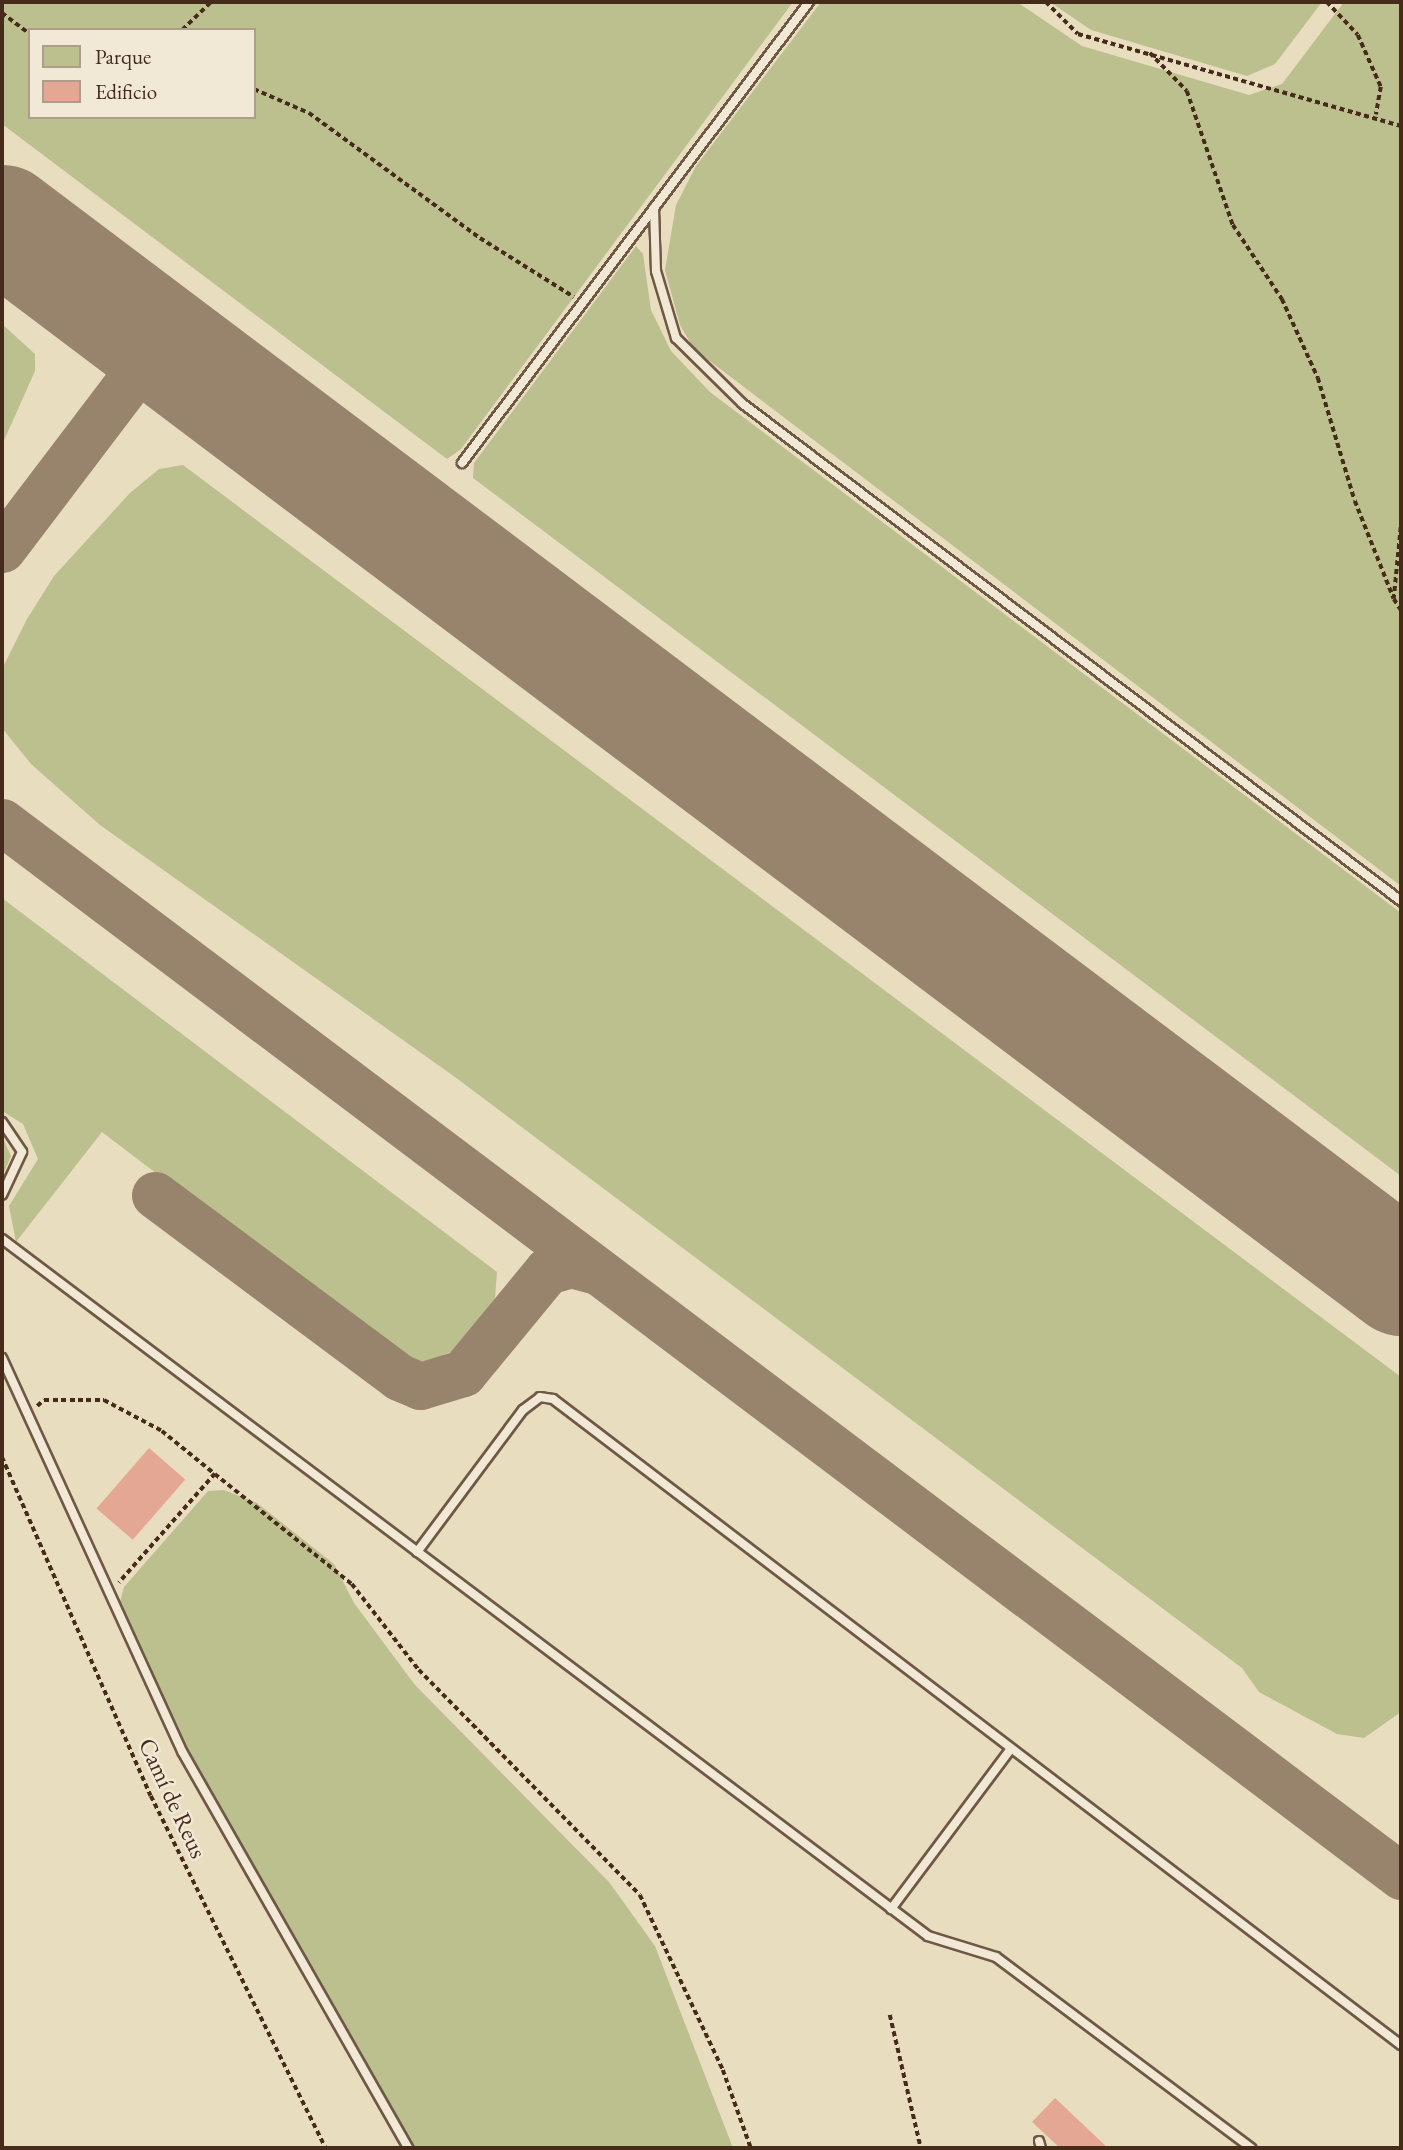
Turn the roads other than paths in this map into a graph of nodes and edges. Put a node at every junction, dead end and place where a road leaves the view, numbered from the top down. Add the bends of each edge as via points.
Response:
1 (809, 2) edge
2 (654, 208) junction
3 (462, 463) dead end
4 (1401, 901) edge
5 (2, 1122) edge
6 (2, 1195) edge
7 (2, 1239) edge
8 (2, 1357) edge
9 (417, 1552) junction
10 (1009, 1751) junction
11 (891, 1909) junction
12 (1401, 2045) edge
13 (408, 2148) edge
14 (1251, 2148) edge

1 - 2 lane
2 - 3 lane
2 - 4 lane via 656,271 676,338 743,404
5 - 6 lane via 22,1152
7 - 9 lane
8 - 13 lane via 25,1417 183,1753
9 - 10 lane via 523,1410 540,1397 553,1399
9 - 11 lane
10 - 11 lane
10 - 12 lane
11 - 14 lane via 928,1936 996,1957

